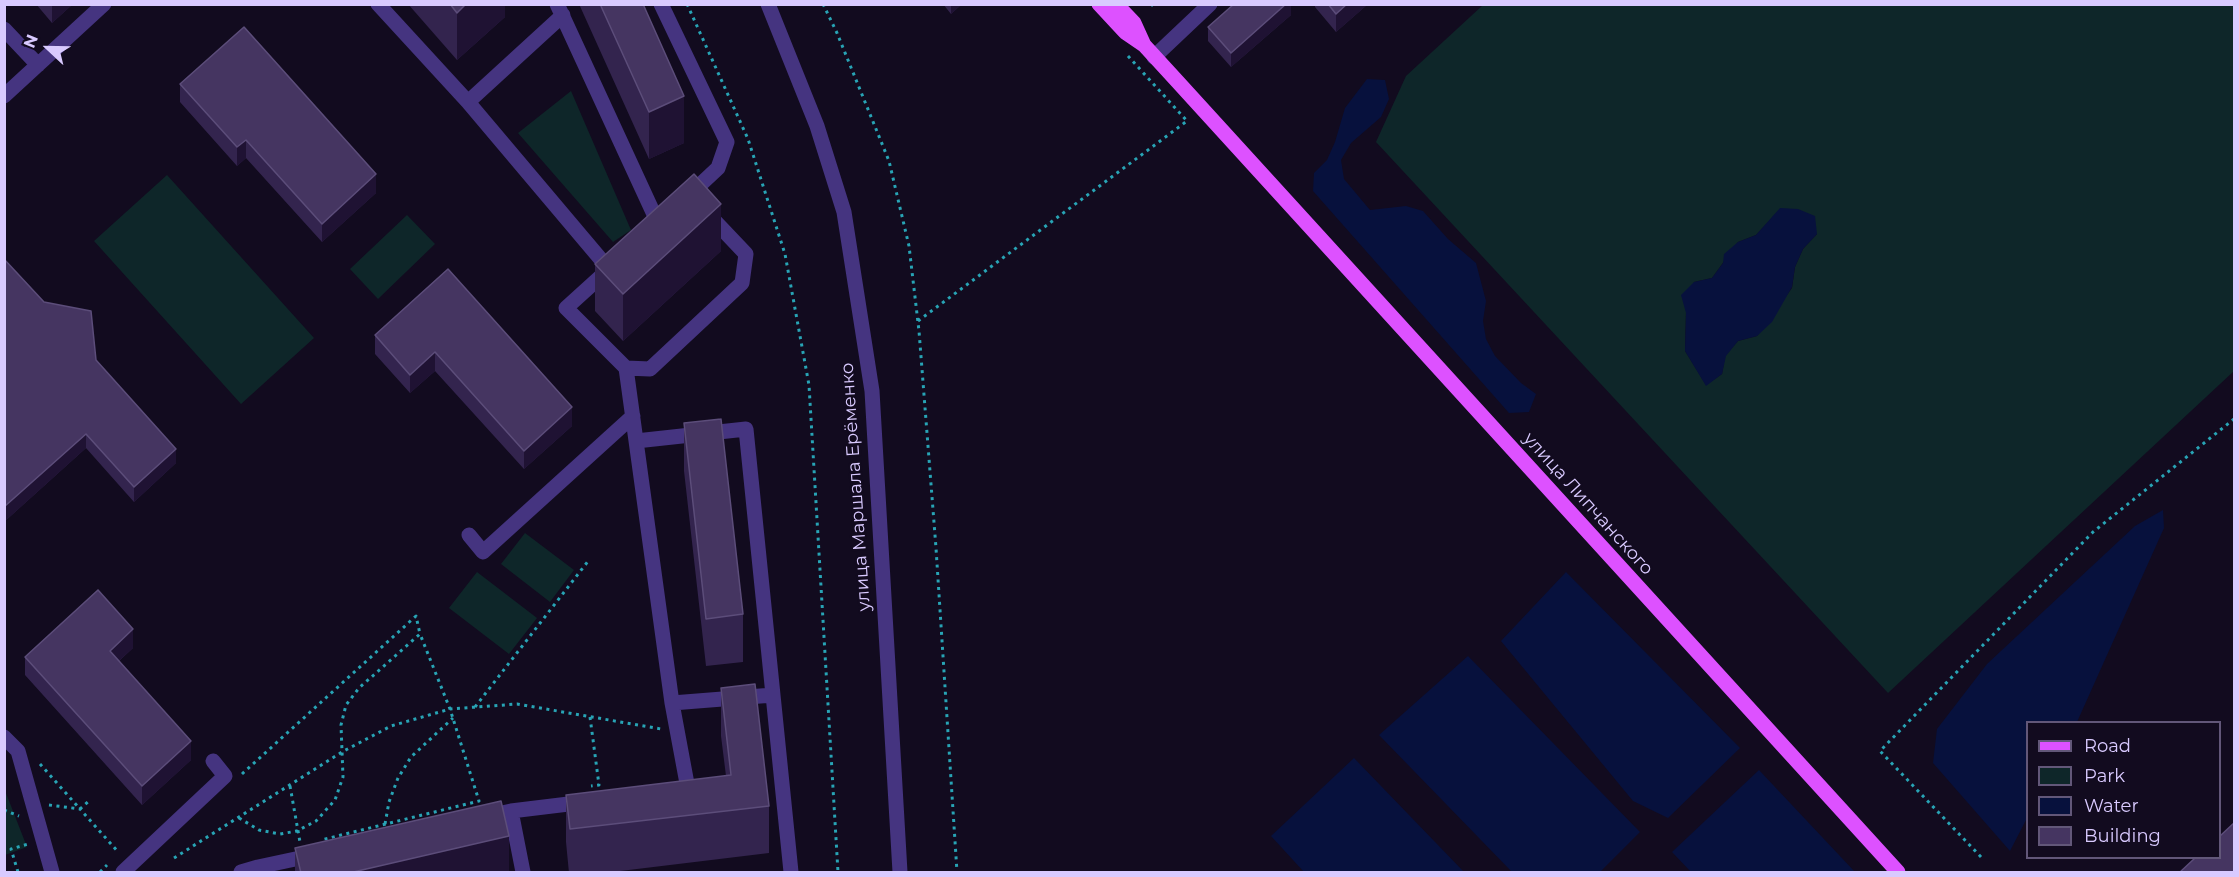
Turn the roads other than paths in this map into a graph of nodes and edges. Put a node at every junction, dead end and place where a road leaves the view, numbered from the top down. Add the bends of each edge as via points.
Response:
1 (104, 4) edge
2 (378, 4) edge
3 (661, 4) edge
4 (768, 4) edge
5 (1099, 4) edge
6 (1116, 4) edge
7 (1210, 4) edge
8 (560, 10) edge
9 (4, 28) edge
10 (1149, 51) junction
11 (38, 65) junction
12 (4, 96) edge
13 (468, 102) junction
14 (689, 194) junction
15 (666, 216) junction
16 (642, 239) edge
17 (625, 254) edge
18 (609, 269) junction
19 (626, 368) junction
20 (633, 416) junction
21 (636, 441) junction
22 (469, 534) dead end
23 (773, 694) junction
24 (672, 703) junction
25 (4, 737) edge
26 (213, 761) dead end
27 (664, 792) edge
28 (606, 800) edge
29 (512, 812) junction
30 (465, 822) edge
31 (327, 852) edge
32 (259, 870) edge
33 (52, 873) edge
34 (123, 873) edge
35 (242, 873) edge
36 (523, 873) edge
37 (791, 873) edge
38 (900, 873) edge
39 (1898, 873) edge

1 - 11 street
2 - 13 street
3 - 14 street via 727,142 718,168
4 - 38 street, улица Маршала Ерёменко via 818,126 844,212 870,380
5 - 10 main road
6 - 10 main road via 1134,23
7 - 10 street
8 - 13 street
8 - 15 street
9 - 11 street
10 - 39 main road, улица Липчанского
11 - 12 street
13 - 18 street
14 - 15 street
14 - 19 street via 746,254 741,283 650,369
15 - 16 street
17 - 18 street
18 - 19 street via 567,308
19 - 20 street
20 - 21 street
20 - 22 street via 483,552
21 - 23 street via 746,429
21 - 24 street
23 - 24 street
23 - 37 street
24 - 27 street via 688,789
25 - 33 street via 18,751
26 - 34 street via 225,776
28 - 29 street
29 - 30 street
29 - 36 street
31 - 32 street
32 - 35 street

